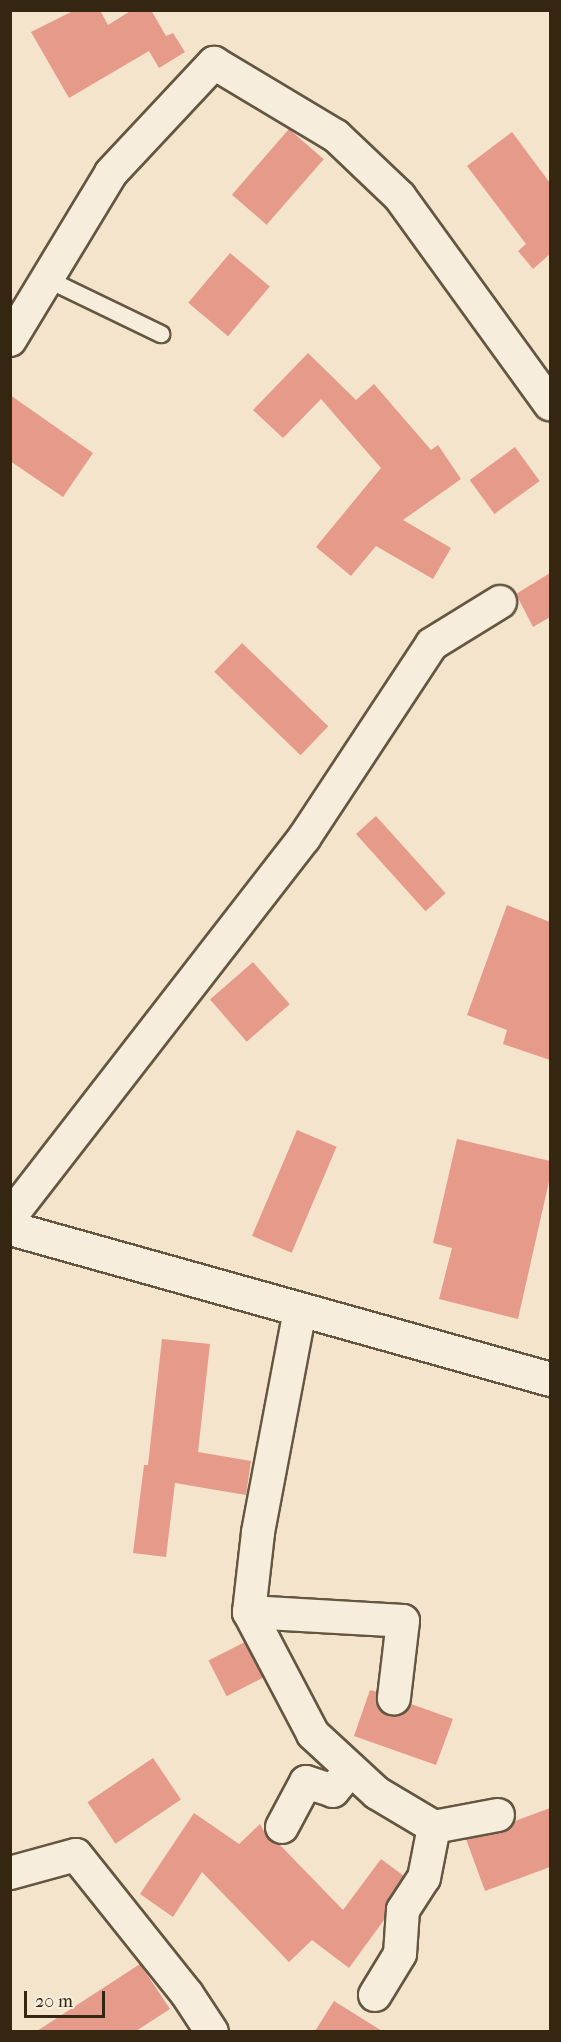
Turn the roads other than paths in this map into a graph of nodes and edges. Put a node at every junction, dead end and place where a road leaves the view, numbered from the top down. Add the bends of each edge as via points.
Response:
1 (47, 279) junction
2 (161, 334) dead end
3 (10, 340) edge
4 (548, 394) edge
5 (500, 602) dead end
6 (10, 1217) edge
7 (10, 1228) edge
8 (300, 1310) junction
9 (550, 1379) edge
10 (249, 1612) junction
11 (394, 1698) dead end
12 (351, 1769) junction
13 (498, 1815) dead end
14 (282, 1827) dead end
15 (434, 1827) junction
16 (10, 1874) edge
17 (375, 1995) dead end
18 (212, 2031) edge

1 - 2 lane
1 - 3 street
1 - 4 street via 111,173 214,63 336,136 400,197
5 - 6 street via 432,644 304,838
7 - 8 street
8 - 9 street
8 - 10 street via 258,1533
10 - 11 street via 403,1621
10 - 12 street via 313,1734
12 - 14 street via 333,1791 306,1782
12 - 15 street via 377,1792
13 - 15 street
15 - 17 street via 424,1878 403,1910 399,1954
16 - 18 street via 76,1855

